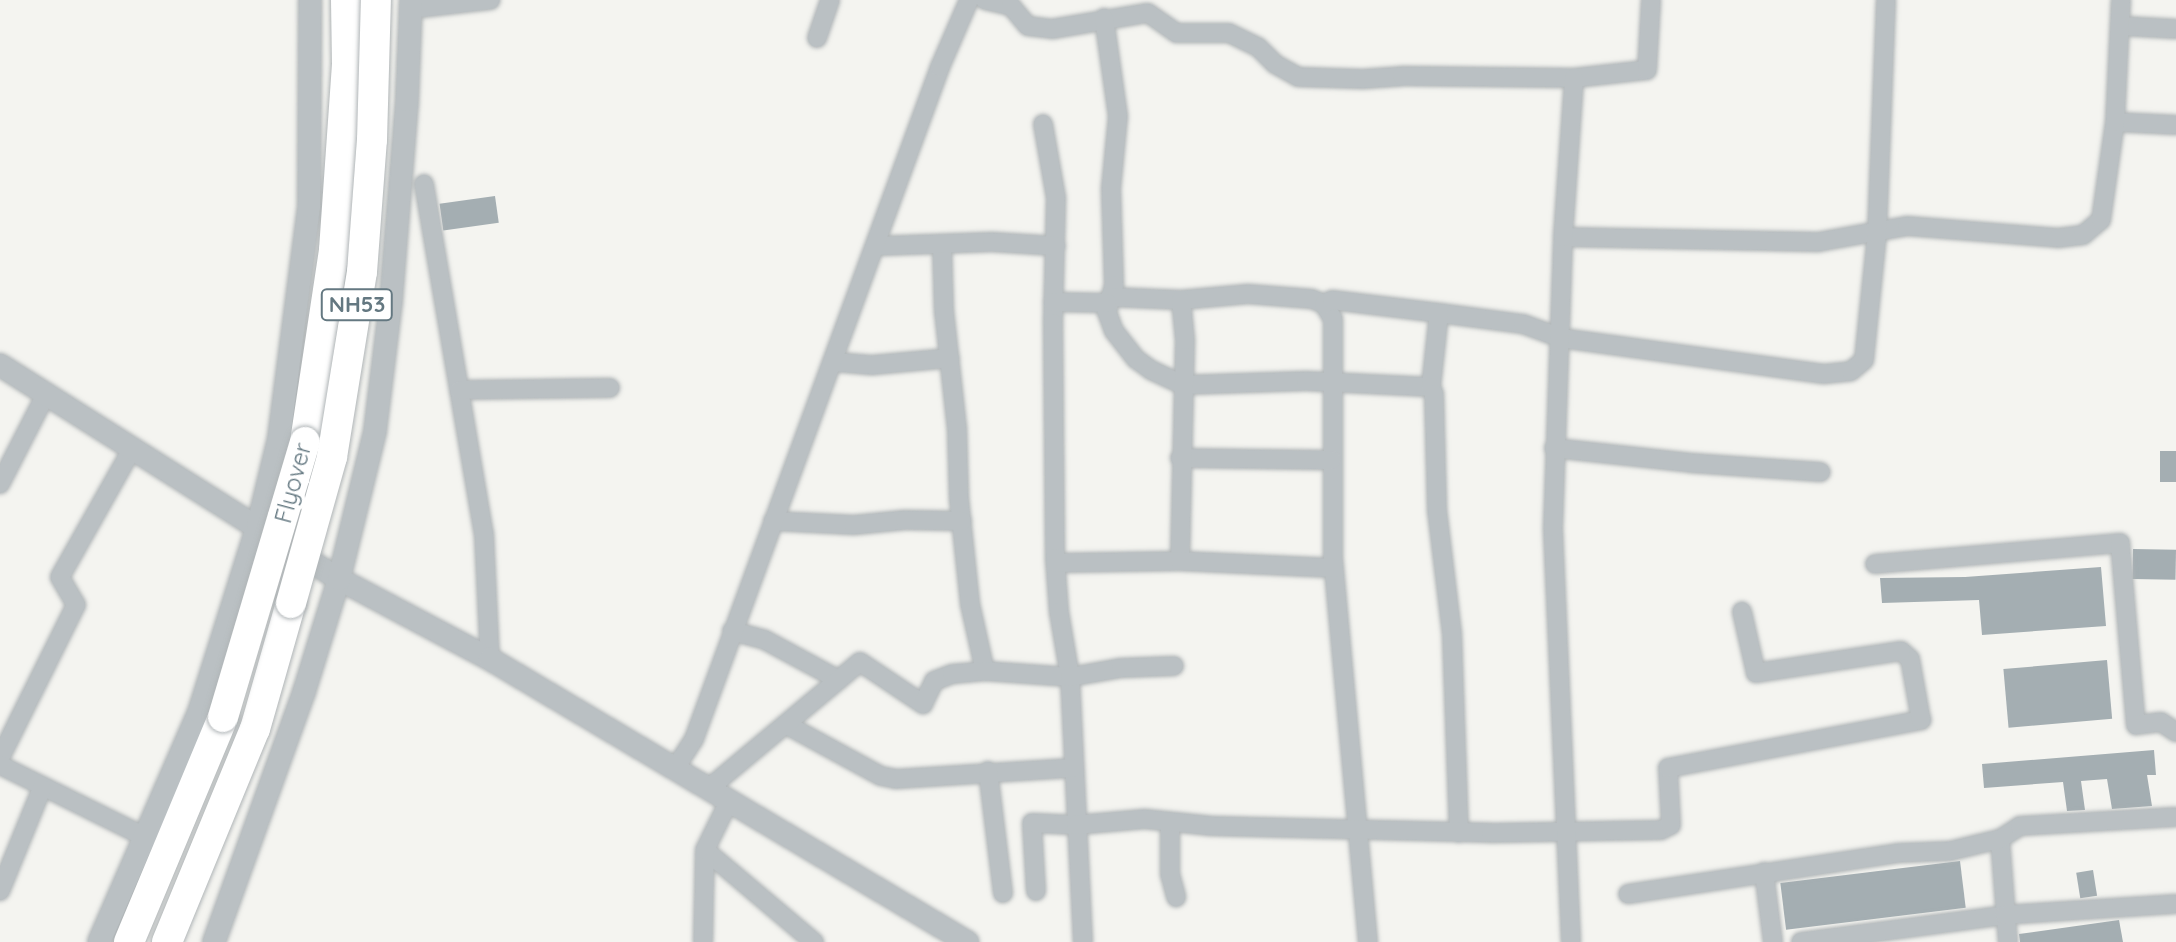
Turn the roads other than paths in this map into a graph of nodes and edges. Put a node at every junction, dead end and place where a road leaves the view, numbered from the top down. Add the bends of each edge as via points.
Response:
1 (310, 0) edge
2 (346, 0) edge
3 (376, 0) edge
4 (490, 0) edge
5 (830, 0) edge
6 (969, 0) edge
7 (985, 0) edge
8 (1651, 0) edge
9 (1886, 0) edge
10 (2121, 0) edge
11 (411, 5) edge
12 (1104, 18) junction
13 (2122, 26) junction
14 (2176, 29) edge
15 (817, 38) dead end
16 (1574, 78) junction
17 (2115, 122) junction
18 (1043, 124) dead end
19 (2176, 125) edge
20 (424, 184) dead end
21 (1877, 234) junction
22 (1563, 237) junction
23 (942, 245) junction
24 (877, 246) junction
25 (1056, 246) junction
26 (1109, 300) junction
27 (1181, 300) junction
28 (1053, 302) junction
29 (1324, 304) junction
30 (1439, 313) junction
31 (1561, 338) junction
32 (950, 358) junction
33 (835, 362) junction
34 (0, 365) edge
35 (1331, 383) junction
36 (1183, 385) junction
37 (1431, 387) junction
38 (610, 388) dead end
39 (459, 390) junction
40 (46, 394) junction
41 (1554, 448) junction
42 (132, 449) junction
43 (1180, 458) junction
44 (1332, 460) junction
45 (1821, 472) dead end
46 (0, 484) edge
47 (773, 521) junction
48 (962, 521) junction
49 (258, 525) junction
50 (1180, 561) junction
51 (1056, 563) junction
52 (1875, 564) dead end
53 (1334, 568) junction
54 (339, 579) junction
55 (1742, 612) dead end
56 (732, 631) junction
57 (490, 659) junction
58 (1174, 666) dead end
59 (985, 671) junction
60 (1070, 677) junction
61 (839, 680) junction
62 (787, 725) junction
63 (2176, 732) edge
64 (0, 758) edge
65 (0, 765) edge
66 (1073, 768) junction
67 (674, 770) junction
68 (988, 771) junction
69 (42, 788) junction
70 (708, 789) junction
71 (729, 801) junction
72 (2176, 817) edge
73 (1170, 823) junction
74 (1076, 825) junction
75 (1358, 830) junction
76 (1459, 833) junction
77 (1567, 833) junction
78 (147, 838) junction
79 (2000, 839) junction
80 (705, 850) junction
81 (1764, 872) junction
82 (0, 891) edge
83 (1036, 891) dead end
84 (1003, 893) dead end
85 (1628, 894) dead end
86 (1176, 897) dead end
87 (2176, 904) edge
88 (2005, 915) junction
89 (99, 942) edge
90 (129, 942) edge
91 (167, 942) edge
92 (214, 942) edge
93 (703, 942) edge
94 (814, 942) edge
95 (967, 942) edge
96 (1083, 942) edge
97 (1368, 942) edge
98 (1571, 942) edge
99 (1773, 942) edge
100 (1801, 942) edge
101 (2008, 942) edge

1 - 49 street via 309,206 279,438
2 - 90 highway, Flyover / NH53, bridge via 347,64 334,250 305,442 223,717
3 - 91 highway, Flyover / NH53, bridge via 362,272 332,457 255,729
4 - 11 street
5 - 15 street
6 - 24 street
7 - 12 street via 1011,6 1028,26 1052,29
8 - 16 street via 1647,70
9 - 21 street
10 - 13 street
11 - 54 street via 392,284 375,431
12 - 16 street via 1148,13 1177,33 1229,33 1298,77
12 - 26 street via 1118,116 1111,189 1114,285
13 - 14 street
13 - 17 street via 2117,37
16 - 22 street
17 - 19 street
17 - 21 street via 2101,220 2083,235 2058,238 1907,226
18 - 25 street via 1056,198
20 - 39 street
21 - 22 street via 1818,242
21 - 31 street via 1864,360 1851,371 1824,374
22 - 31 street
23 - 24 street
23 - 25 street
23 - 32 street
24 - 33 street
25 - 28 street
26 - 27 street
26 - 28 street
26 - 36 street via 1114,331 1136,359
27 - 29 street via 1248,294
27 - 36 street
28 - 51 street
29 - 30 street via 1332,300
29 - 35 street via 1333,319
30 - 31 street via 1523,324
30 - 37 street
31 - 41 street
32 - 33 street via 873,365
32 - 48 street
33 - 47 street
34 - 40 street
35 - 36 street
35 - 37 street
35 - 44 street
36 - 43 street
37 - 76 street via 1437,510 1452,634
38 - 39 street
39 - 57 street via 484,534
40 - 42 street
40 - 46 street
41 - 45 street
41 - 77 street
42 - 49 street
42 - 64 street via 60,577 76,605
43 - 44 street
43 - 50 street
44 - 53 street
47 - 48 street
47 - 56 street
48 - 59 street via 970,604
49 - 54 street
49 - 78 street via 199,712
50 - 51 street
50 - 53 street
51 - 60 street
52 - 63 street via 2120,543 2136,725 2161,722
53 - 75 street
54 - 57 street
54 - 92 street
55 - 77 street via 1756,673 1901,651 1910,659 1921,720 1668,768 1671,825 1661,830
56 - 61 street via 765,640
56 - 67 street via 694,739
57 - 67 street
58 - 60 street
59 - 60 street
59 - 61 street via 934,681 923,704 860,662
60 - 66 street
61 - 62 street
62 - 68 street via 881,776
62 - 70 street
65 - 69 street
66 - 68 street
66 - 74 street
67 - 70 street
68 - 84 street
69 - 78 street
69 - 82 street
70 - 71 street
71 - 80 street
71 - 95 street
72 - 79 street via 2020,826
73 - 74 street via 1145,819
73 - 75 street
73 - 86 street via 1170,874
74 - 83 street via 1032,823
74 - 96 street
75 - 76 street
75 - 97 street
76 - 77 street
77 - 98 street
78 - 89 street
79 - 81 street via 1950,851
79 - 88 street
80 - 93 street
80 - 94 street
81 - 85 street
81 - 99 street
87 - 88 street
88 - 100 street
88 - 101 street

